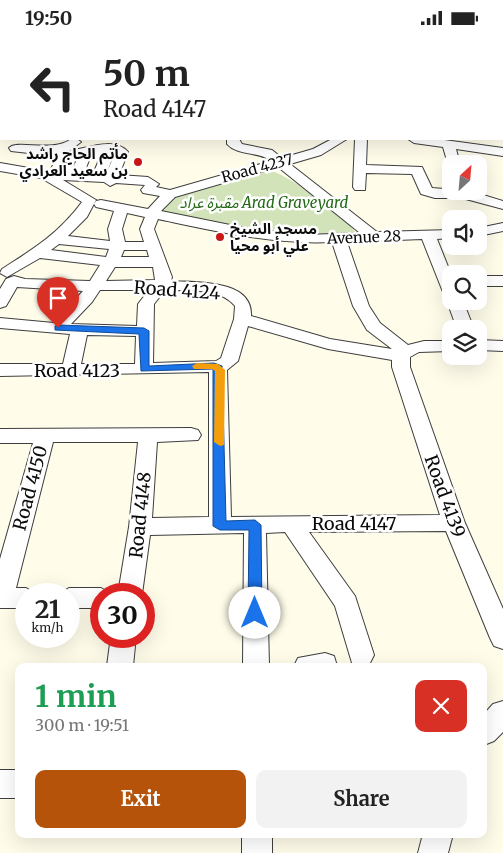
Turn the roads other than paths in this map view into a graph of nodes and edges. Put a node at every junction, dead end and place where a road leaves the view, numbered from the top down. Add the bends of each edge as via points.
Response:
1 (128, 140) edge
2 (234, 140) edge
3 (339, 140) edge
4 (361, 140) edge
5 (420, 140) edge
6 (71, 141) edge
7 (0, 143) edge
8 (16, 143) edge
9 (450, 145) junction
10 (122, 151) junction
11 (86, 152) junction
12 (503, 152) edge
13 (418, 154) dead end
14 (452, 155) edge
15 (277, 162) junction
16 (0, 167) edge
17 (14, 169) junction
18 (360, 169) junction
19 (417, 170) junction
20 (73, 174) junction
21 (45, 175) junction
22 (105, 179) junction
23 (360, 187) dead end
24 (148, 190) junction
25 (442, 193) edge
26 (170, 194) junction
27 (486, 200) edge
28 (92, 204) junction
29 (503, 205) edge
30 (119, 209) junction
31 (152, 215) junction
32 (503, 227) edge
33 (487, 231) edge
34 (442, 234) edge
35 (428, 235) junction
36 (374, 237) junction
37 (338, 238) junction
38 (54, 239) junction
39 (118, 245) junction
40 (154, 246) junction
41 (34, 256) junction
42 (73, 259) junction
43 (110, 262) junction
44 (131, 263) junction
45 (159, 263) junction
46 (442, 267) edge
47 (487, 281) edge
48 (503, 281) edge
49 (12, 283) edge
50 (160, 285) junction
51 (95, 287) junction
52 (130, 287) junction
53 (242, 319) junction
54 (0, 323) edge
55 (58, 328) junction
56 (79, 330) junction
57 (144, 331) junction
58 (487, 345) edge
59 (442, 346) edge
60 (503, 346) edge
61 (403, 353) junction
62 (216, 367) junction
63 (144, 369) junction
64 (0, 370) edge
65 (71, 370) junction
66 (191, 435) dead end
67 (0, 436) edge
68 (148, 436) junction
69 (44, 437) junction
70 (291, 523) junction
71 (454, 523) junction
72 (255, 525) junction
73 (220, 526) junction
74 (140, 527) junction
75 (132, 583) edge
76 (1, 598) edge
77 (15, 598) edge
78 (503, 639) edge
79 (122, 648) edge
80 (361, 655) dead end
81 (120, 663) edge
82 (256, 663) edge
83 (503, 713) edge
84 (487, 729) edge
85 (0, 784) edge
86 (15, 784) edge
87 (257, 838) edge
88 (437, 838) edge
89 (257, 853) edge
90 (433, 853) edge

1 - 10 street
2 - 15 street via 235,146 265,152
3 - 15 street, Road 4237 via 317,152
4 - 18 street
5 - 9 street
6 - 8 street via 34,150
6 - 11 street
7 - 8 street
8 - 17 street
9 - 12 street
9 - 14 street
10 - 11 street via 114,148
10 - 22 street
11 - 20 street via 80,168
11 - 20 street via 64,155 56,168
11 - 22 street via 106,157
13 - 19 street
15 - 26 street, Road 4237
15 - 36 street
16 - 17 street
17 - 21 street
18 - 19 street
18 - 23 street
19 - 25 street via 426,191
20 - 21 street, Road 4237
20 - 22 street, Road 4237
21 - 28 street, Avenue 28
22 - 24 street, Road 4237 via 148,181 152,184
22 - 28 street
24 - 26 street, Road 4237
24 - 30 street via 129,198
26 - 31 street
27 - 29 street
28 - 30 street, Avenue 28
28 - 38 street
30 - 31 street, Avenue 28
30 - 39 street via 115,229
31 - 37 street, Avenue 28 via 261,235
31 - 40 street via 147,229
32 - 33 street
34 - 35 street, Avenue 28
35 - 36 street, Avenue 28
35 - 46 street
36 - 37 street, Avenue 28
37 - 61 street via 361,306 373,326
38 - 39 street
38 - 41 street
39 - 40 street
39 - 43 street
40 - 45 street
41 - 42 street
41 - 49 street
42 - 43 street
42 - 49 street
43 - 44 street
43 - 51 street
44 - 45 street
44 - 52 street
45 - 50 street via 164,277
47 - 48 street
49 - 51 street, Road 4124
50 - 52 street, Road 4124
50 - 53 street, Road 4124 via 224,291 236,297 243,306
50 - 57 street via 146,304
51 - 52 street, Road 4124
51 - 55 street
53 - 61 street via 328,344
53 - 62 street via 229,361
54 - 55 street
55 - 56 street
56 - 57 street
56 - 65 street
57 - 63 street
58 - 60 street
59 - 61 street via 412,348
61 - 71 street, Road 4139 via 401,367
62 - 63 street, Road 4123
62 - 73 street
63 - 65 street, Road 4123
64 - 65 street, Road 4123
66 - 68 street
67 - 69 street
68 - 69 street
68 - 74 street, Road 4148
69 - 76 street, Road 4150
70 - 71 street, Road 4147
70 - 72 street, Road 4147
70 - 80 street via 346,603
71 - 78 street, Road 4139
72 - 73 street, Road 4147
72 - 82 street
73 - 74 street, Road 4147
74 - 75 street, Road 4148
76 - 77 street
79 - 81 street
83 - 84 street
85 - 86 street
87 - 89 street
88 - 90 street

